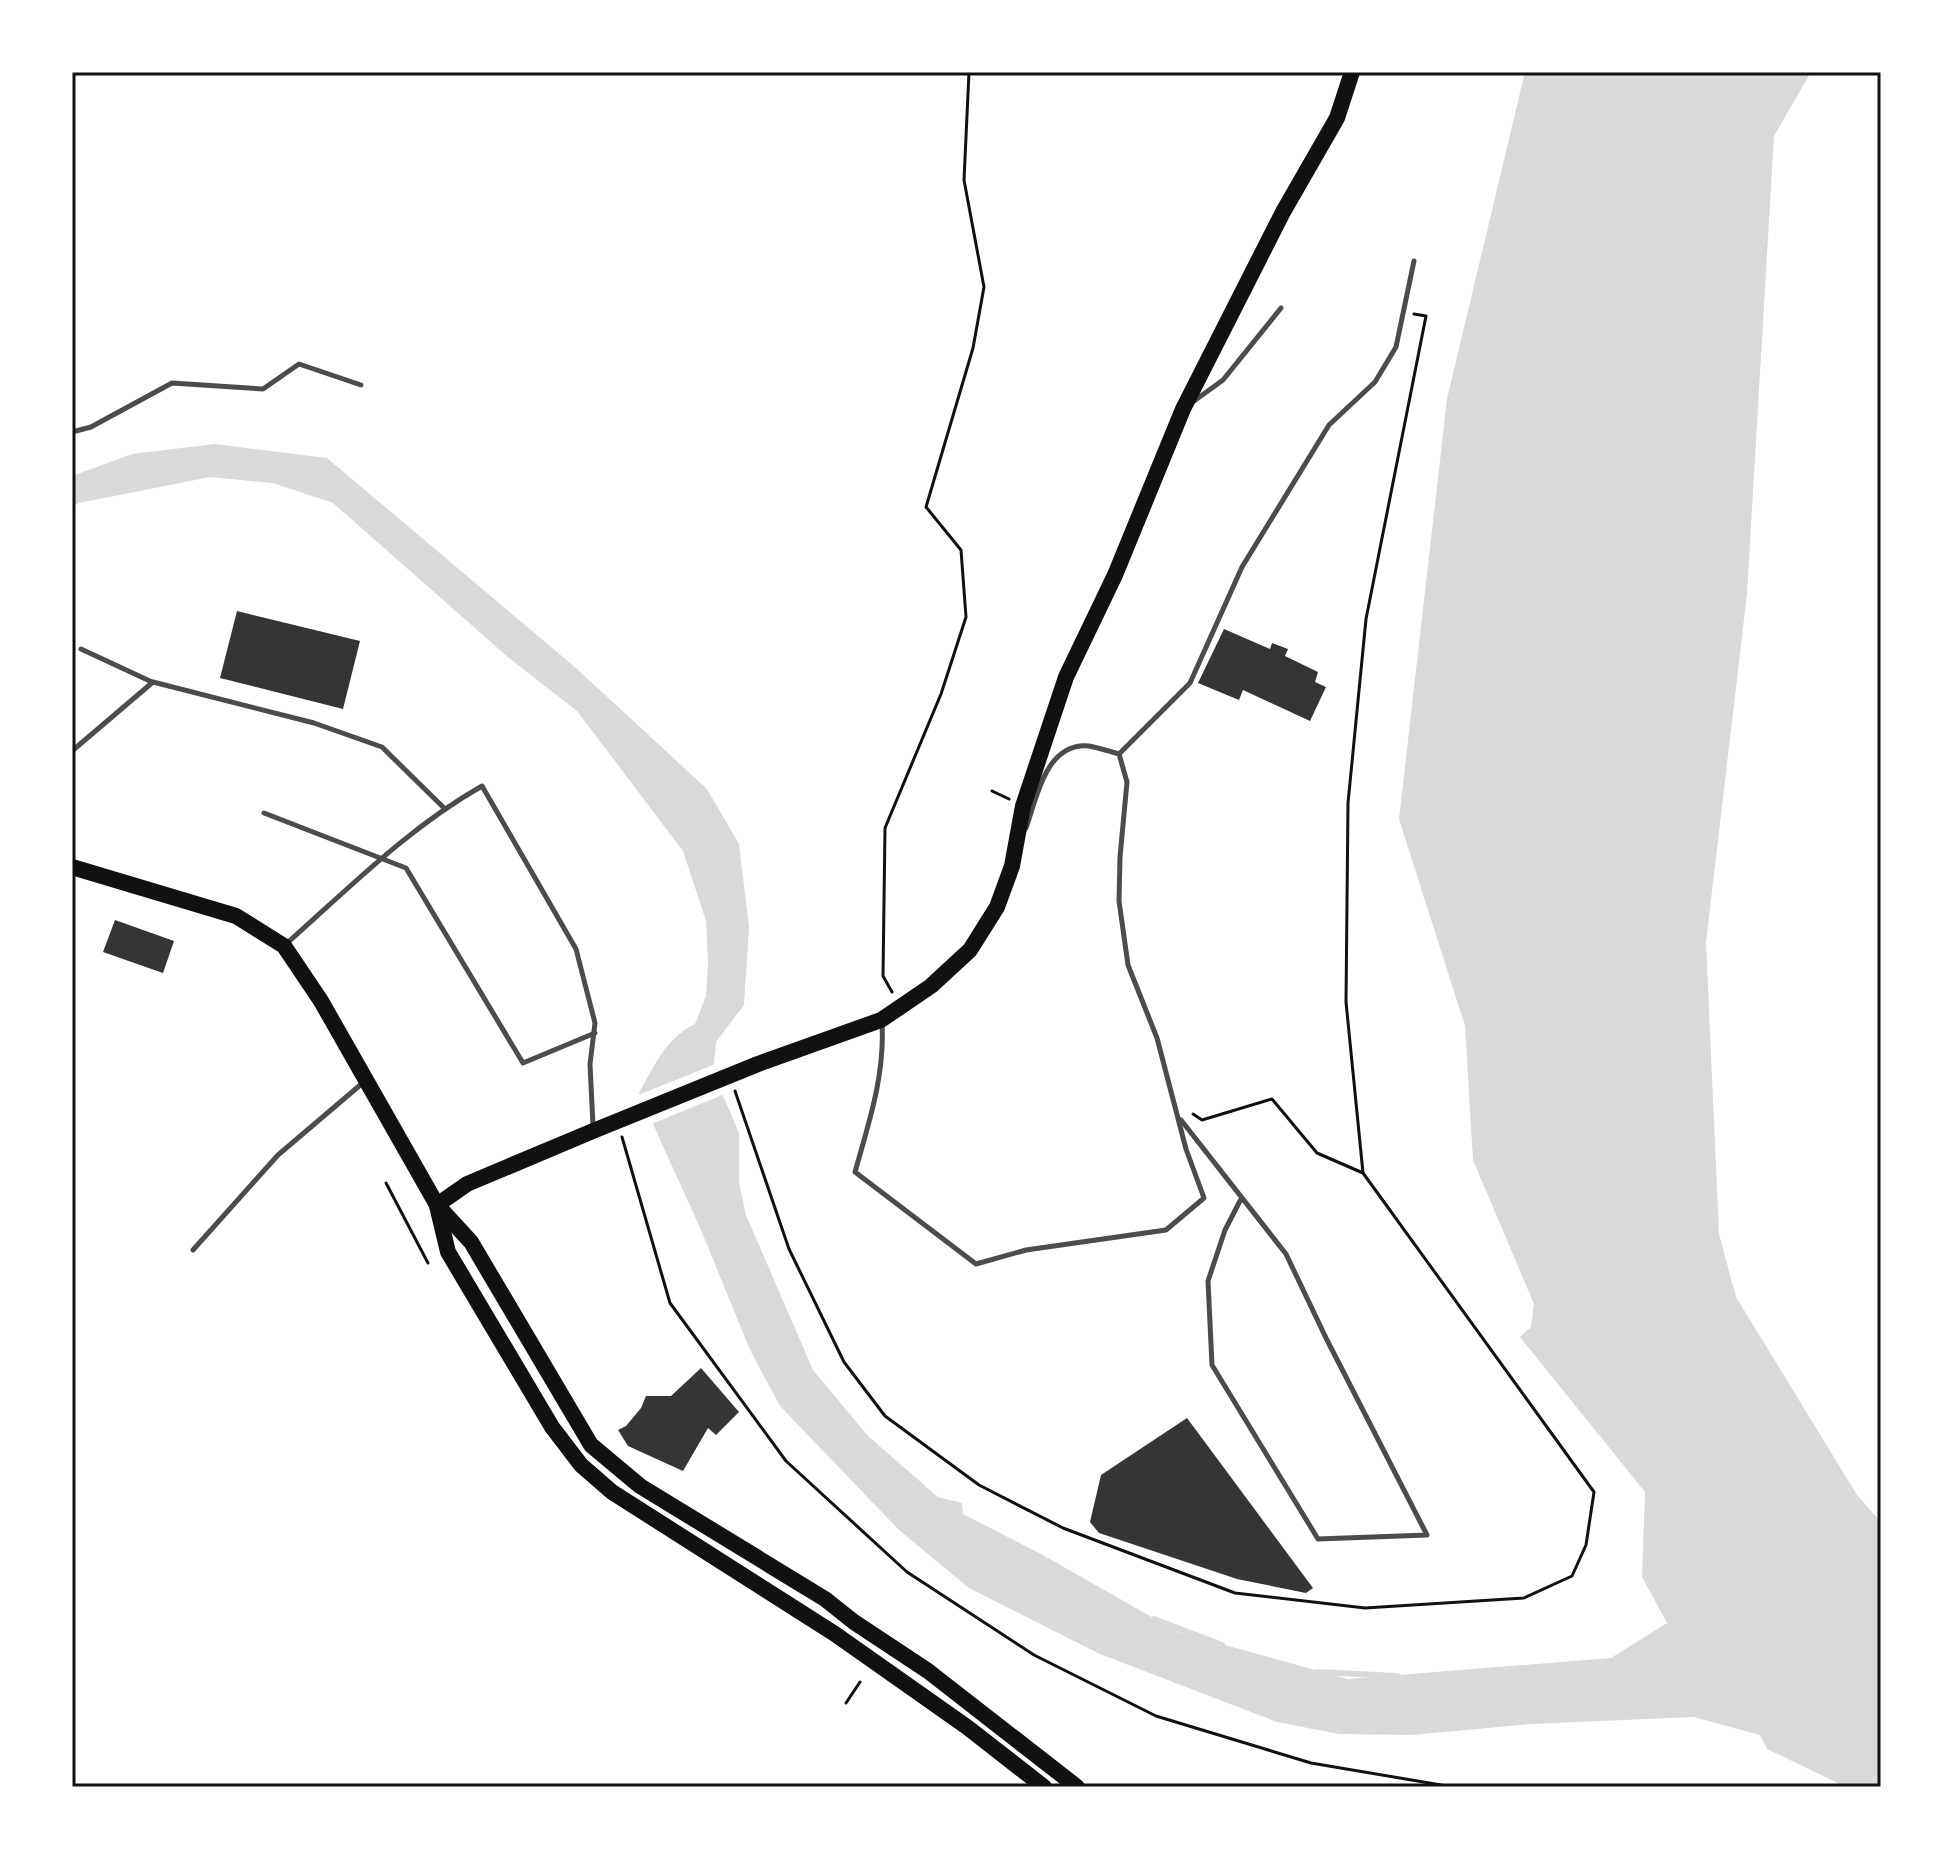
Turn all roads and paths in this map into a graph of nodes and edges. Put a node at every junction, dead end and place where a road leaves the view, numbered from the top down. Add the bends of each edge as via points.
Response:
1 (969, 72) edge
2 (1352, 72) edge
3 (1414, 261) dead end
4 (1281, 308) dead end
5 (1404, 312) junction
6 (361, 385) dead end
7 (1183, 409) junction
8 (72, 432) edge
9 (81, 649) dead end
10 (153, 682) junction
11 (72, 749) edge
12 (1119, 754) junction
13 (445, 809) junction
14 (264, 813) dead end
15 (379, 858) junction
16 (1012, 866) junction
17 (72, 867) edge
18 (284, 946) junction
19 (901, 1007) junction
20 (881, 1020) junction
21 (595, 1033) junction
22 (730, 1076) junction
23 (365, 1081) junction
24 (1174, 1101) junction
25 (1178, 1116) junction
26 (618, 1122) junction
27 (593, 1131) junction
28 (1363, 1173) junction
29 (386, 1183) dead end
30 (1241, 1199) junction
31 (437, 1205) junction
32 (193, 1250) dead end
33 (428, 1263) dead end
34 (860, 1682) dead end
35 (846, 1703) dead end
36 (1044, 1787) edge
37 (1077, 1787) edge
38 (1453, 1787) edge

1 - 19 path via 964,180 984,287 973,348 926,507 961,550 966,617 941,694 885,828 883,976
2 - 7 main road via 1337,118
3 - 5 lane
4 - 7 lane via 1223,380
5 - 12 lane via 1396,347 1375,382 1329,425 1242,567 1190,683
5 - 28 path via 1426,316 1366,619 1348,803 1346,1002
6 - 8 lane via 299,364 263,389 172,383
7 - 16 main road via 1115,575 1066,677 1023,806
9 - 10 lane
10 - 11 lane
10 - 13 lane via 314,723 382,747
12 - 16 lane via 1086,746 1063,751 1046,770
12 - 24 lane via 1127,782 1119,872 1123,938
13 - 15 lane
13 - 21 lane via 482,786 576,949
14 - 15 lane
15 - 18 lane
15 - 21 lane via 406,868 523,1063
16 - 19 main road via 997,907 970,950
17 - 18 main road via 236,916
18 - 23 main road
19 - 20 main road
20 - 22 main road
20 - 25 lane via 880,1082 855,1172 976,1264 1026,1250 1166,1230 1204,1198
21 - 27 lane via 590,1064
22 - 26 main road
22 - 28 path via 789,1249 844,1362 885,1416 979,1485 1063,1528 1235,1593 1365,1608 1524,1598 1572,1576 1586,1545 1594,1492
23 - 31 main road
23 - 32 lane via 278,1155
24 - 25 lane
24 - 28 path via 1202,1120 1272,1099 1317,1153
25 - 30 lane
26 - 27 main road
26 - 38 path via 670,1303 786,1461 907,1572 1034,1655 1156,1716 1311,1763
27 - 31 main road via 467,1184
29 - 33 path
30 - 30 lane via 1208,1281 1212,1365 1318,1539 1427,1535 1286,1254
31 - 36 main road via 448,1252 552,1427 581,1465 612,1492 835,1634
31 - 37 main road via 471,1242 591,1445 640,1486 825,1599 928,1671
34 - 35 path

